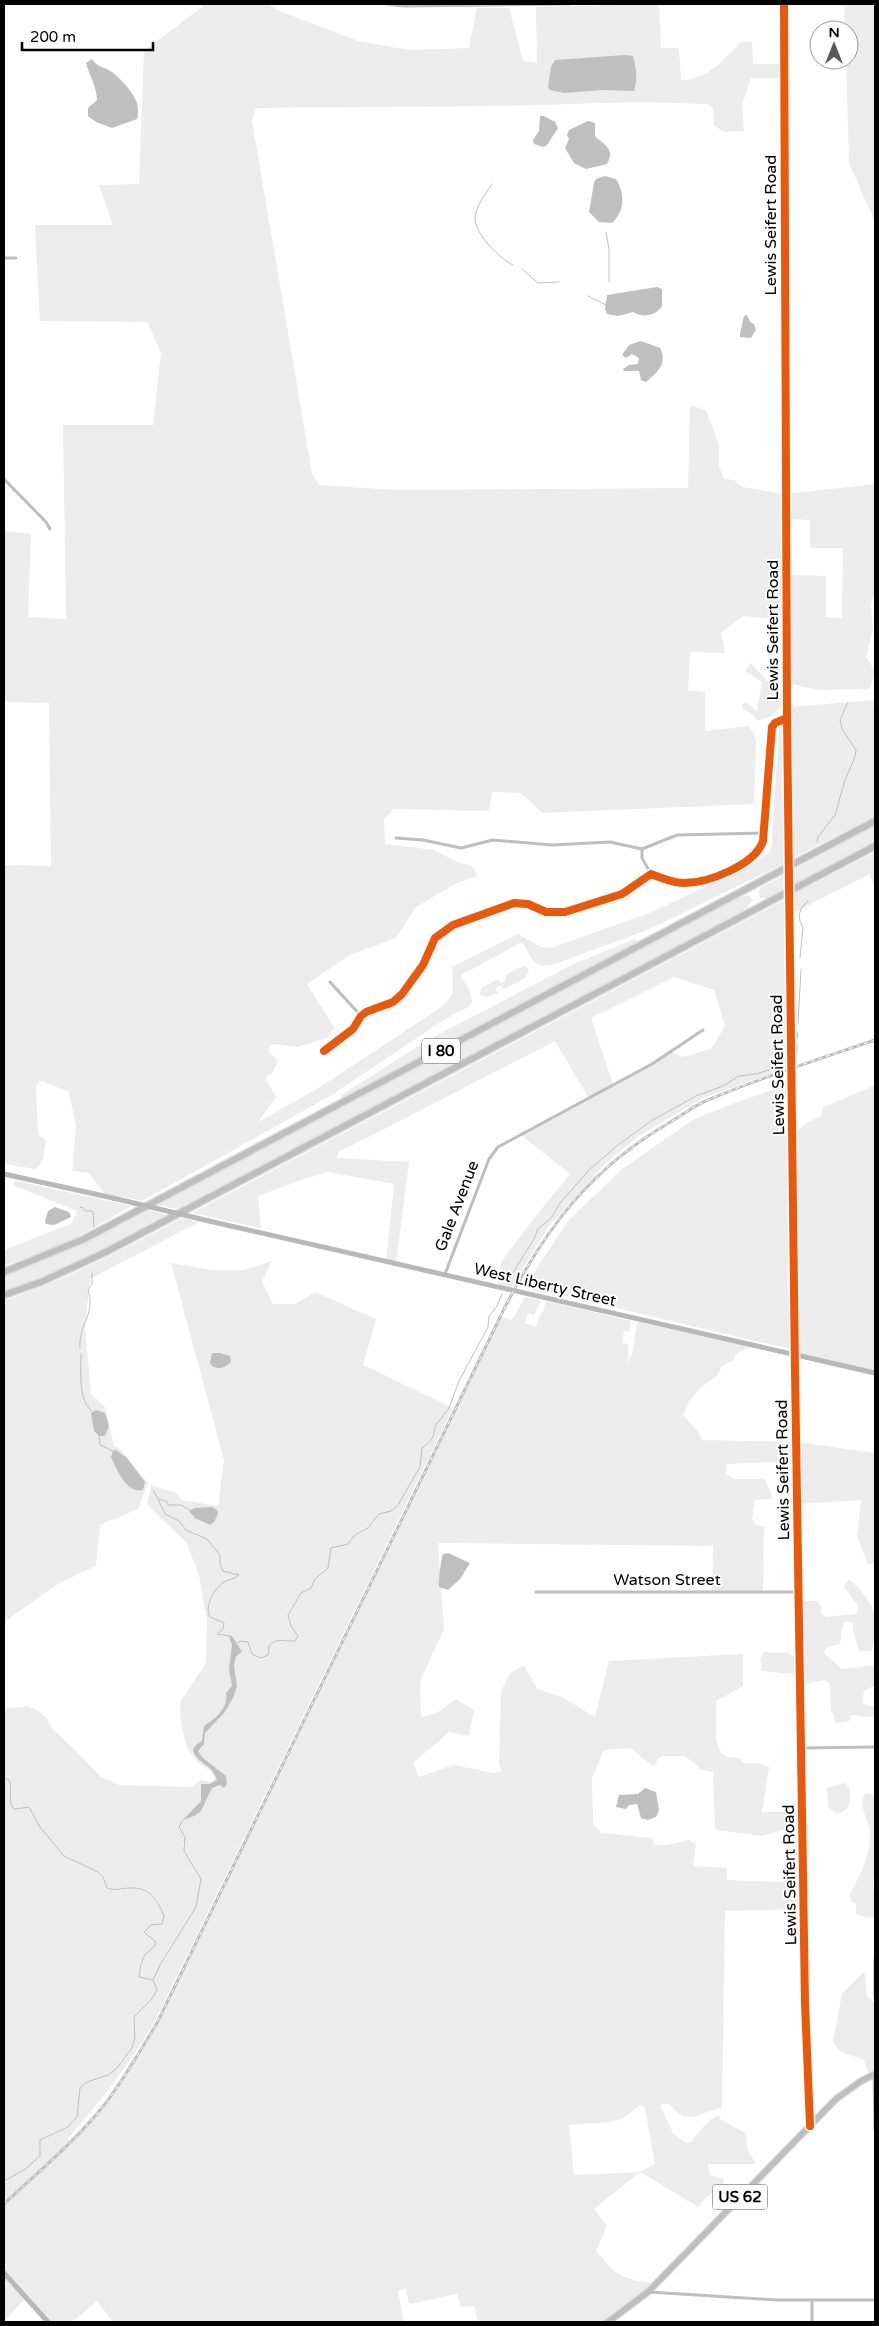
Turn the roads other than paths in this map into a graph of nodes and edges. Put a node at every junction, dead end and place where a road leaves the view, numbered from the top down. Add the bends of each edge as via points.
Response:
1 (386, 4) edge
2 (569, 4) edge
3 (784, 4) edge
4 (4, 258) edge
5 (16, 258) dead end
6 (4, 479) edge
7 (50, 529) dead end
8 (787, 718) junction
9 (875, 821) edge
10 (764, 833) junction
11 (396, 838) dead end
12 (789, 843) joint
13 (875, 846) edge
14 (642, 849) junction
15 (651, 874) junction
16 (330, 982) dead end
17 (361, 1016) junction
18 (703, 1030) dead end
19 (324, 1051) dead end
20 (4, 1174) edge
21 (4, 1272) edge
22 (445, 1274) junction
23 (4, 1296) edge
24 (795, 1355) junction
25 (875, 1373) edge
26 (536, 1592) dead end
27 (798, 1592) junction
28 (875, 1746) edge
29 (802, 1748) junction
30 (875, 1960) edge
31 (875, 1997) edge
32 (875, 2075) edge
33 (810, 2126) junction
34 (875, 2130) edge
35 (4, 2273) edge
36 (648, 2292) junction
37 (812, 2300) junction
38 (875, 2300) edge
39 (48, 2322) edge
40 (608, 2322) edge
41 (812, 2322) edge

1 - 2 street
3 - 8 street, Lewis Seifert Road
4 - 5 street
6 - 7 street
8 - 10 street via 772,728
8 - 12 street, Lewis Seifert Road
9 - 21 highway, I 80 via 84,1239
10 - 14 street via 677,835
10 - 15 street via 760,847 749,860 714,876 683,883
11 - 14 street via 461,848 488,840 552,845 610,842
12 - 24 street, Lewis Seifert Road, bridge
13 - 23 highway, I 80 via 104,1254
14 - 15 street via 642,858
15 - 17 street via 622,894 565,912 546,912 514,902 453,925 435,938 423,965 402,994
16 - 17 street
17 - 19 street via 353,1029
18 - 22 street, Gale Avenue via 652,1064 496,1149 489,1159
20 - 22 street, West Liberty Street, bridge
22 - 24 street, West Liberty Street
24 - 25 street, West Liberty Street
24 - 27 street, Lewis Seifert Road
26 - 27 street, Watson Street
27 - 29 street, Lewis Seifert Road
28 - 29 street
29 - 33 street, Lewis Seifert Road
30 - 31 street
32 - 33 main road, US 62 via 850,2088
32 - 34 street
33 - 36 main road, US 62
35 - 39 street
36 - 37 street
36 - 40 main road, US 62
37 - 38 street
37 - 41 street

